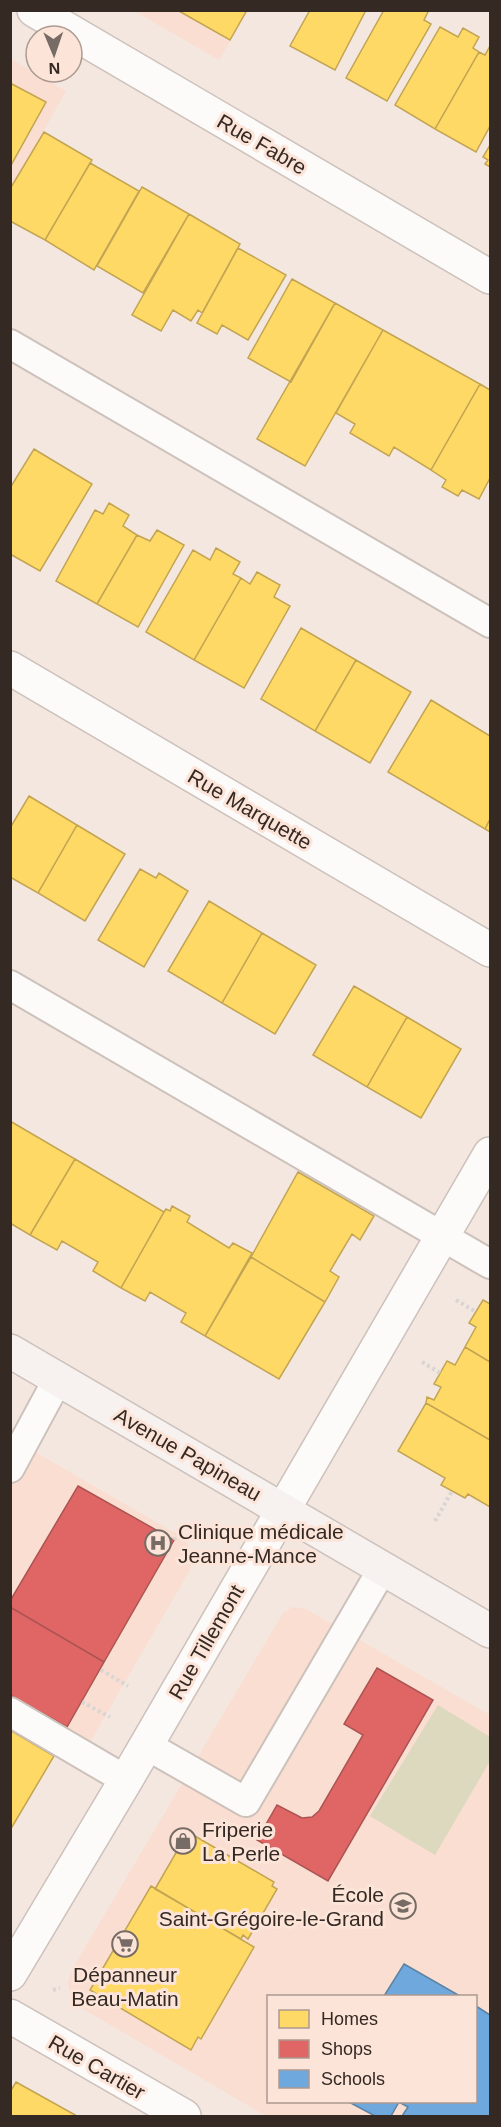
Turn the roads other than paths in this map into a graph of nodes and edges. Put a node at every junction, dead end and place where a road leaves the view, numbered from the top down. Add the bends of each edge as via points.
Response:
1 (34, 10) edge
2 (490, 277) edge
3 (10, 344) edge
4 (490, 623) edge
5 (10, 668) edge
6 (490, 950) edge
7 (10, 985) edge
8 (490, 1154) edge
9 (442, 1237) junction
10 (490, 1264) edge
11 (10, 1351) edge
12 (58, 1379) junction
13 (10, 1468) edge
14 (283, 1509) junction
15 (383, 1568) junction
16 (490, 1631) edge
17 (10, 1712) edge
18 (146, 1745) junction
19 (126, 1780) junction
20 (10, 1974) edge
21 (10, 2016) edge
22 (184, 2116) edge

1 - 2 street, Rue Fabre
3 - 4 lane
5 - 6 street, Rue Marquette
7 - 9 lane
8 - 9 street, Rue Tillemont
9 - 10 lane
9 - 14 street, Rue Tillemont
11 - 12 main road, Avenue Papineau
12 - 13 lane
12 - 14 main road, Avenue Papineau
14 - 15 main road, Avenue Papineau
14 - 18 street, Rue Tillemont
15 - 16 main road, Avenue Papineau
15 - 18 lane via 246,1802
17 - 19 lane
18 - 19 street, Rue Tillemont
19 - 20 street, Rue Tillemont
21 - 22 street, Rue Cartier

